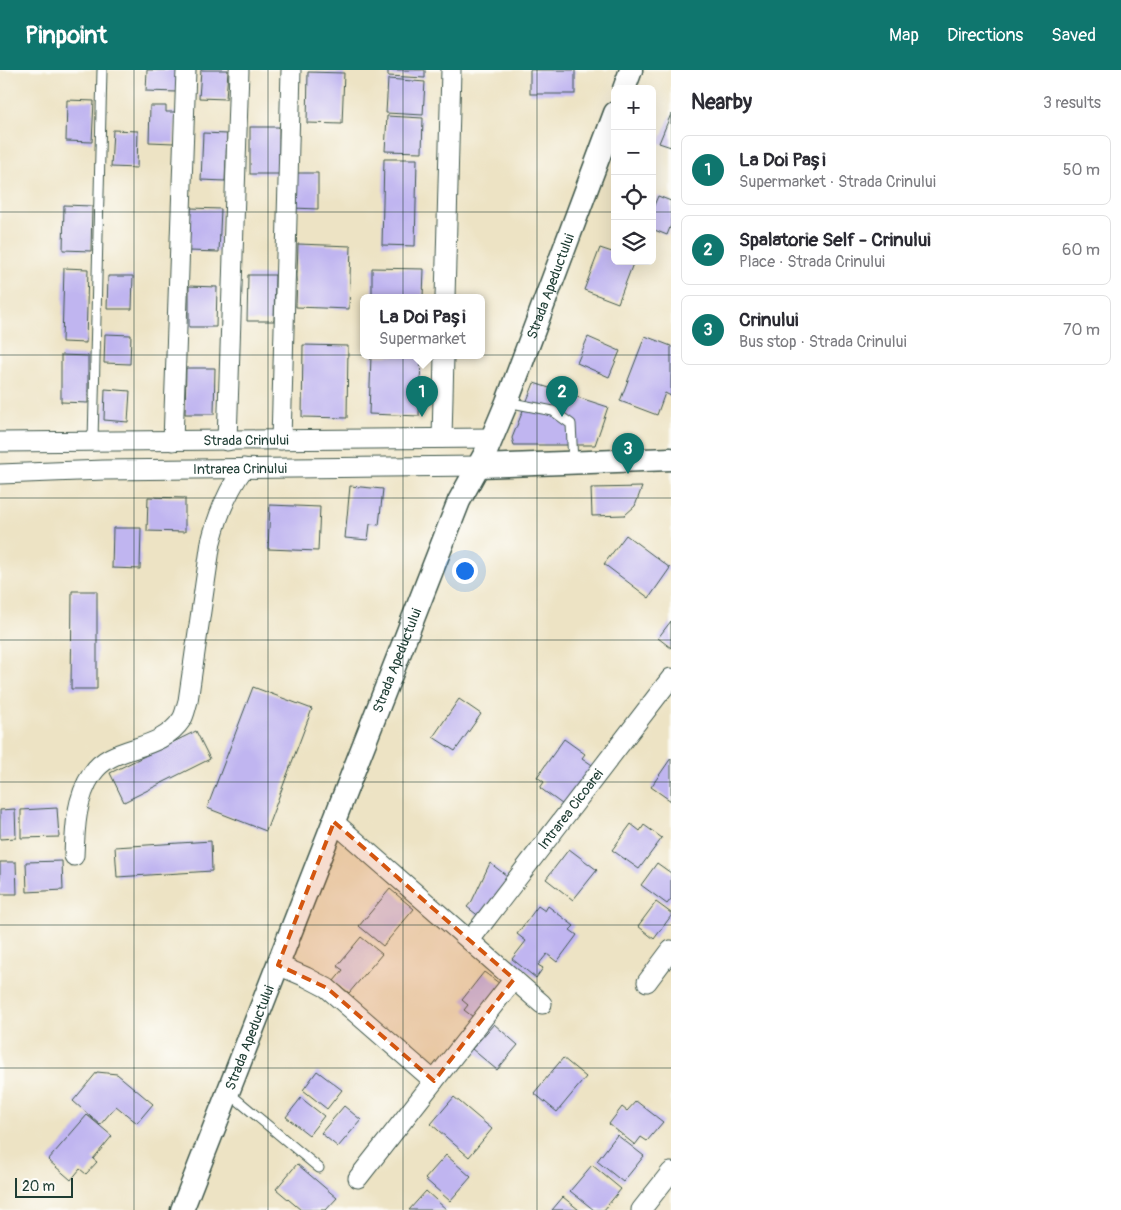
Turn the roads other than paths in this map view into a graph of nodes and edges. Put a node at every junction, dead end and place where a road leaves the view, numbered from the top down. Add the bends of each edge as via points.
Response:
1 (102, 70) edge
2 (186, 70) edge
3 (239, 70) edge
4 (291, 70) edge
5 (451, 70) edge
6 (631, 70) edge
7 (625, 85) edge
8 (611, 124) edge
9 (445, 294) edge
10 (444, 359) edge
11 (507, 402) junction
12 (442, 438) junction
13 (492, 438) junction
14 (281, 440) junction
15 (93, 441) junction
16 (173, 441) junction
17 (227, 441) junction
18 (0, 442) edge
19 (671, 459) edge
20 (573, 462) junction
21 (480, 466) junction
22 (244, 468) junction
23 (0, 474) edge
24 (671, 678) edge
25 (334, 822) junction
26 (74, 856) dead end
27 (470, 940) junction
28 (671, 950) edge
29 (278, 965) junction
30 (514, 979) junction
31 (647, 982) dead end
32 (542, 1004) dead end
33 (434, 1081) junction
34 (229, 1092) junction
35 (319, 1168) dead end
36 (671, 1172) edge
37 (358, 1178) dead end
38 (182, 1210) edge
39 (641, 1210) edge

1 - 15 lane
2 - 16 street
3 - 17 street
4 - 14 street
5 - 9 street
6 - 7 street
8 - 11 street, Strada Apeductului
10 - 12 street
11 - 13 street, Strada Apeductului
11 - 20 lane via 553,411 571,424
12 - 13 street, Strada Crinului
12 - 14 street, Strada Crinului
13 - 21 street, Strada Apeductului
14 - 17 street, Strada Crinului
15 - 16 street, Strada Crinului
15 - 18 street, Strada Crinului
16 - 17 street, Strada Crinului
19 - 20 street
20 - 21 street
21 - 22 street, Intrarea Crinului
21 - 25 street, Strada Apeductului via 459,501
22 - 23 street, Intrarea Crinului
22 - 26 street via 232,484 217,516 183,718 172,732 155,742 106,759 92,773 75,821
24 - 27 street, Intrarea Cicoarei
25 - 27 street
25 - 29 street, Strada Apeductului
27 - 30 street
28 - 31 street
29 - 33 street via 327,988
29 - 34 street, Strada Apeductului
30 - 32 street
30 - 33 street
33 - 37 street
34 - 35 lane
34 - 38 street, Strada Apeductului
36 - 39 street

